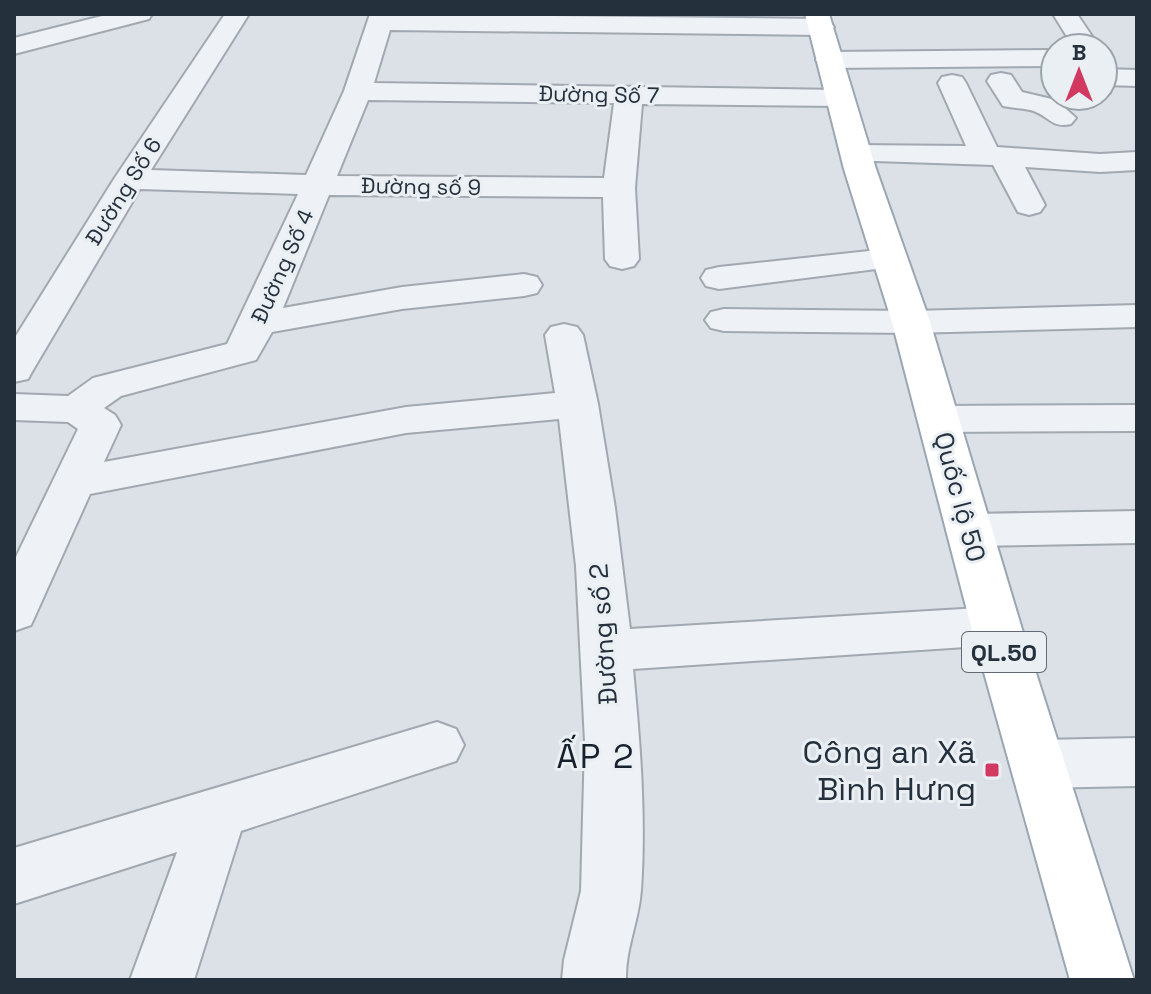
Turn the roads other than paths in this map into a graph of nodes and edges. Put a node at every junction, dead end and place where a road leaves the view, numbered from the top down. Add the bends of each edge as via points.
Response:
1 (103, 14) edge
2 (140, 14) edge
3 (237, 14) edge
4 (1065, 14) edge
5 (380, 18) edge
6 (626, 19) edge
7 (819, 20) edge
8 (1077, 32) edge
9 (14, 36) edge
10 (14, 46) edge
11 (1039, 60) edge
12 (1039, 80) edge
13 (1001, 81) junction
14 (835, 82) junction
15 (952, 83) junction
16 (358, 91) junction
17 (629, 95) junction
18 (1061, 118) dead end
19 (856, 154) junction
20 (995, 156) junction
21 (1137, 161) edge
22 (130, 179) junction
23 (318, 185) junction
24 (619, 188) junction
25 (1029, 205) dead end
26 (622, 259) dead end
27 (719, 278) dead end
28 (524, 285) dead end
29 (899, 290) junction
30 (1137, 316) edge
31 (724, 320) dead end
32 (258, 323) junction
33 (564, 335) dead end
34 (14, 370) edge
35 (578, 404) junction
36 (14, 407) edge
37 (77, 409) junction
38 (1137, 418) edge
39 (939, 419) junction
40 (76, 482) junction
41 (1137, 527) edge
42 (969, 530) junction
43 (14, 612) edge
44 (996, 626) junction
45 (605, 651) junction
46 (437, 745) dead end
47 (1137, 762) edge
48 (1039, 764) junction
49 (218, 816) junction
50 (14, 876) edge
51 (162, 980) edge
52 (594, 980) edge
53 (1102, 980) edge

1 - 9 street
2 - 10 street
3 - 22 street, Đường Số 6
4 - 8 street
5 - 6 street
5 - 16 street, Đường Số 4
6 - 7 street
7 - 14 main road, Quốc lộ 50 / QL.50
11 - 14 street
12 - 13 street
13 - 15 street
13 - 18 street via 1013,100 1037,101
14 - 15 street
14 - 17 street, Đường Số 7
14 - 19 main road, Quốc lộ 50 / QL.50
15 - 20 street
16 - 17 street, Đường Số 7
16 - 23 street, Đường Số 4
17 - 24 street
19 - 20 street
19 - 29 main road, Quốc lộ 50 / QL.50
20 - 21 street
20 - 25 street
22 - 23 street, Đường số 9
22 - 34 street, Đường Số 6
23 - 24 street, Đường số 9
23 - 32 street, Đường Số 4
24 - 26 street
27 - 29 street
28 - 32 street via 402,298
29 - 30 street
29 - 31 street
29 - 39 main road, Quốc lộ 50 / QL.50
32 - 37 street, Đường Số 4 via 242,352 107,387
33 - 35 street, Đường số 2
35 - 40 street via 406,420
35 - 45 street, Đường số 2
36 - 37 street
37 - 40 street via 100,425
38 - 39 street
39 - 42 main road, Quốc lộ 50 / QL.50
40 - 43 street
41 - 42 street
42 - 44 main road, Quốc lộ 50 / QL.50
44 - 45 street
44 - 48 main road, Quốc lộ 50 / QL.50
45 - 52 street, Đường số 2 via 613,801 610,905 593,959
46 - 49 street
47 - 48 street
48 - 53 main road, Quốc lộ 50 / QL.50
49 - 50 street
49 - 51 street

